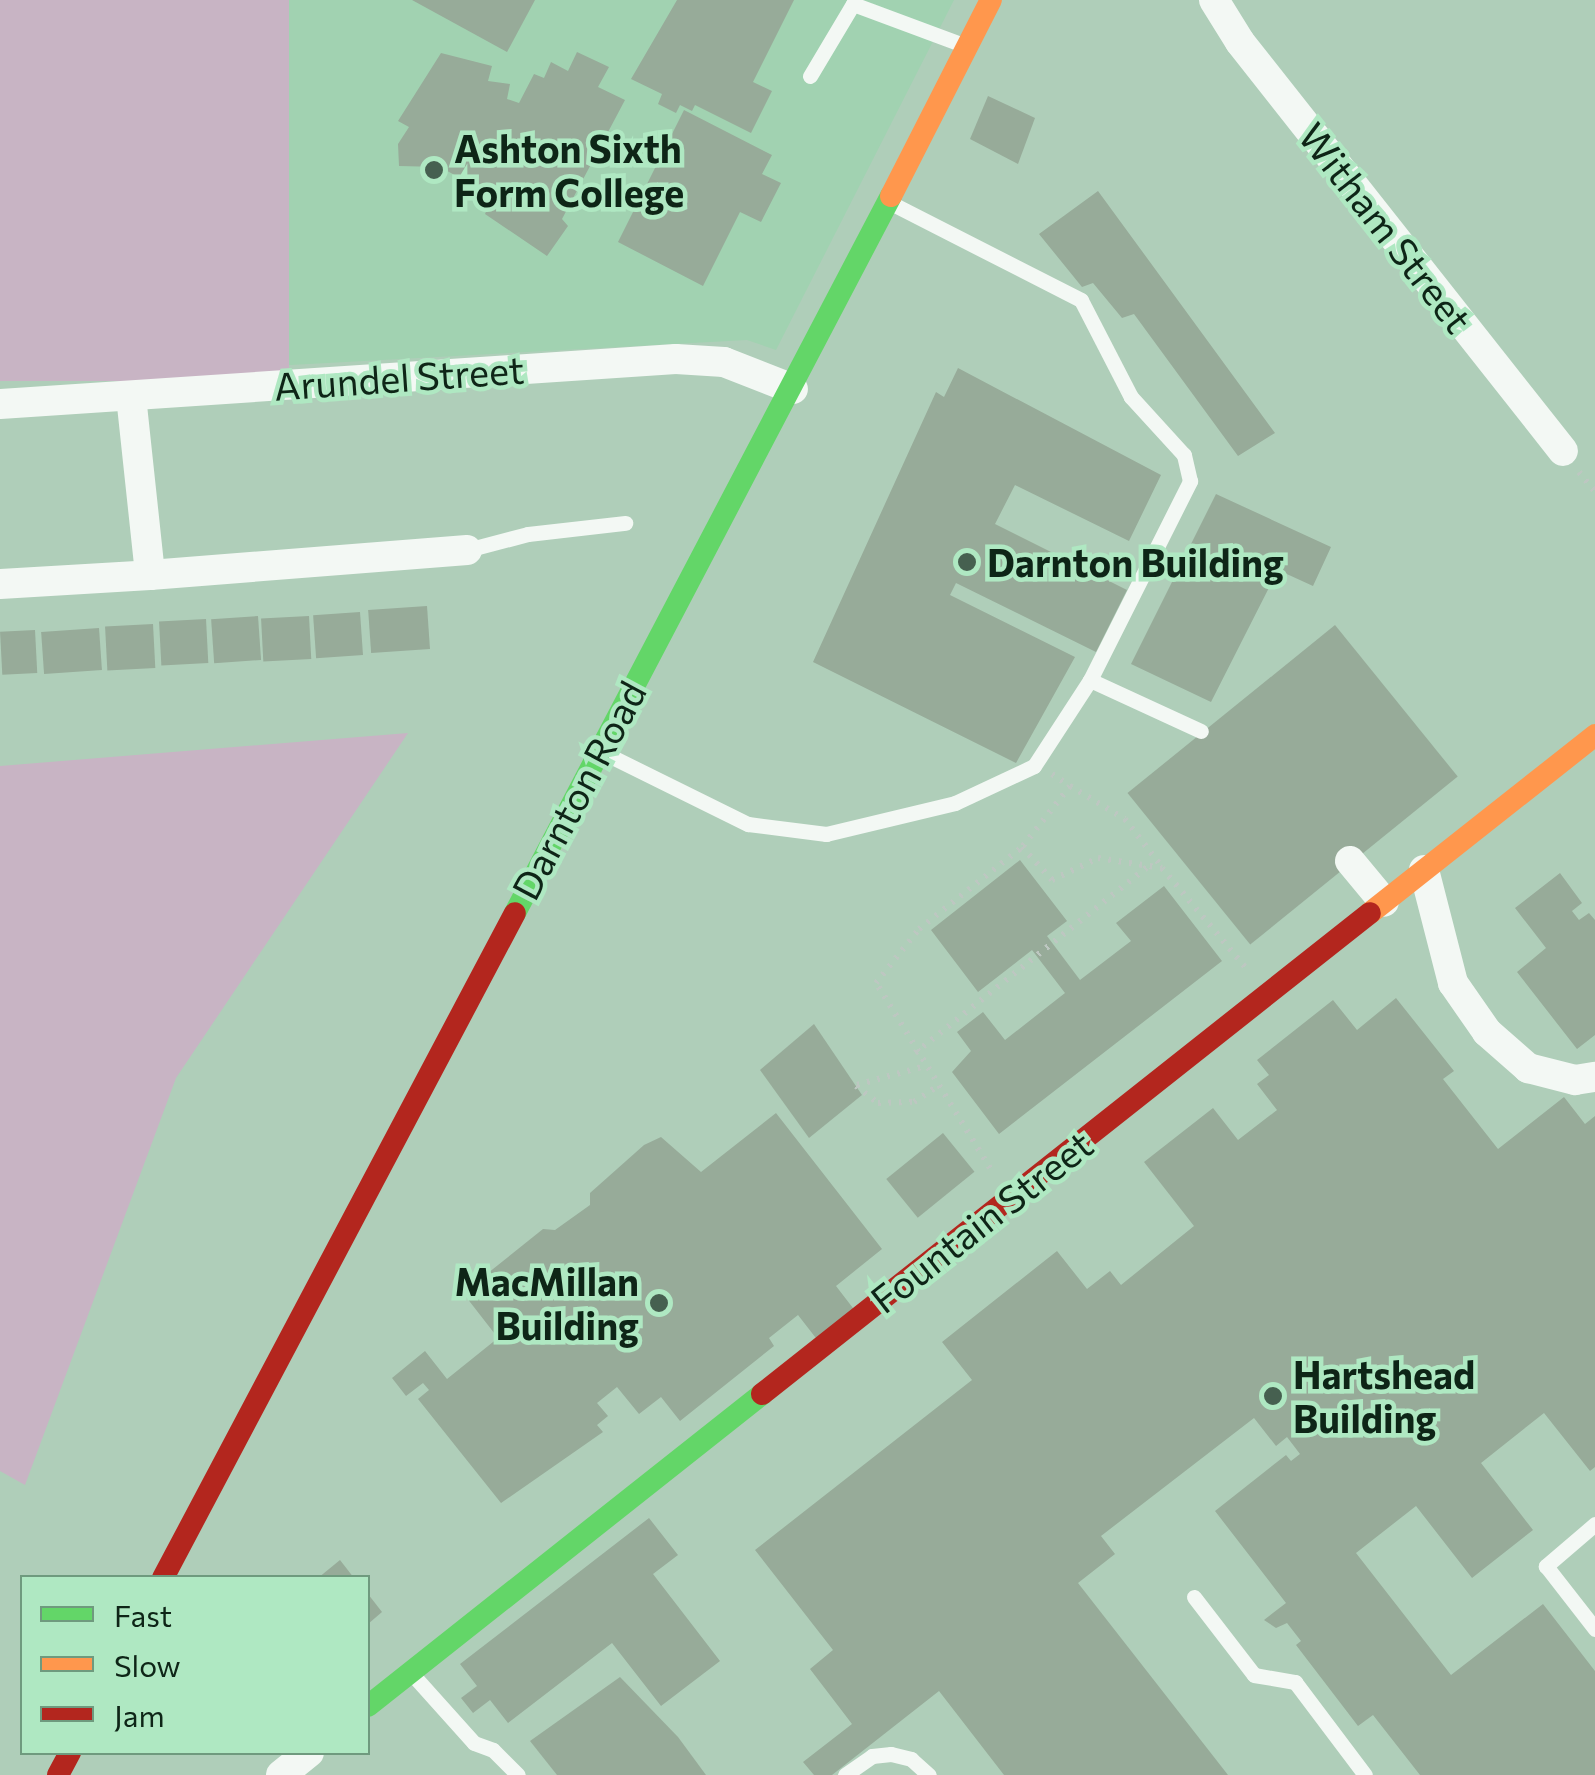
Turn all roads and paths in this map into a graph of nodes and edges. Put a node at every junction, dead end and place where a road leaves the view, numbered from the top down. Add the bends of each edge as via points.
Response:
1 (991, 0) edge
2 (1214, 0) edge
3 (967, 46) junction
4 (810, 76) dead end
5 (889, 202) junction
6 (793, 389) junction
7 (131, 396) junction
8 (0, 404) edge
9 (1563, 451) dead end
10 (625, 524) dead end
11 (468, 550) joint
12 (150, 575) junction
13 (0, 584) edge
14 (1090, 680) junction
15 (1202, 731) dead end
16 (1595, 735) edge
17 (598, 750) junction
18 (1034, 766) junction
19 (1070, 786) junction
20 (1022, 847) junction
21 (1350, 861) dead end
22 (1149, 866) junction
23 (1162, 868) junction
24 (1424, 870) junction
25 (1384, 902) junction
26 (1266, 992) junction
27 (915, 1053) junction
28 (925, 1066) junction
29 (1595, 1077) edge
30 (939, 1084) junction
31 (1010, 1198) junction
32 (1595, 1524) edge
33 (164, 1575) edge
34 (1194, 1597) dead end
35 (1595, 1629) edge
36 (410, 1672) junction
37 (370, 1704) edge
38 (305, 1755) edge
39 (280, 1775) edge
40 (518, 1775) edge
41 (845, 1775) edge
42 (928, 1775) edge
43 (1365, 1775) edge

1 - 3 street, Darnton Road
2 - 9 street, Witham Street via 1240,42
3 - 4 lane via 853,4
3 - 5 street, Darnton Road
5 - 6 street, Darnton Road
5 - 14 lane via 1082,300 1131,397 1184,454 1190,481
6 - 7 street, Arundel Street via 724,362 676,360
6 - 17 street, Darnton Road
7 - 8 street, Arundel Street
7 - 12 street
10 - 11 lane via 528,534
11 - 12 street
12 - 13 street
14 - 15 lane
14 - 18 lane
16 - 24 street, Fountain Street
17 - 18 lane via 748,824 826,834 955,803
17 - 33 street, Darnton Road
18 - 19 path
19 - 20 path
19 - 23 path via 1124,819
20 - 22 path via 1052,880 1098,858
20 - 27 path via 919,929 876,983
21 - 25 street
22 - 23 path
22 - 27 path
23 - 26 path
24 - 25 street, Fountain Street
24 - 29 street via 1453,984 1487,1032 1528,1068 1576,1080
25 - 26 street, Fountain Street
26 - 31 street, Fountain Street
27 - 28 path
28 - 30 path
28 - 30 path via 856,1086 878,1103 914,1102
30 - 31 path
31 - 36 street, Fountain Street
32 - 35 lane via 1546,1566
34 - 43 lane via 1254,1676 1295,1682
36 - 37 street, Fountain Street
36 - 40 lane via 474,1743 493,1750
38 - 39 street
41 - 42 lane via 872,1756 891,1754 911,1759

